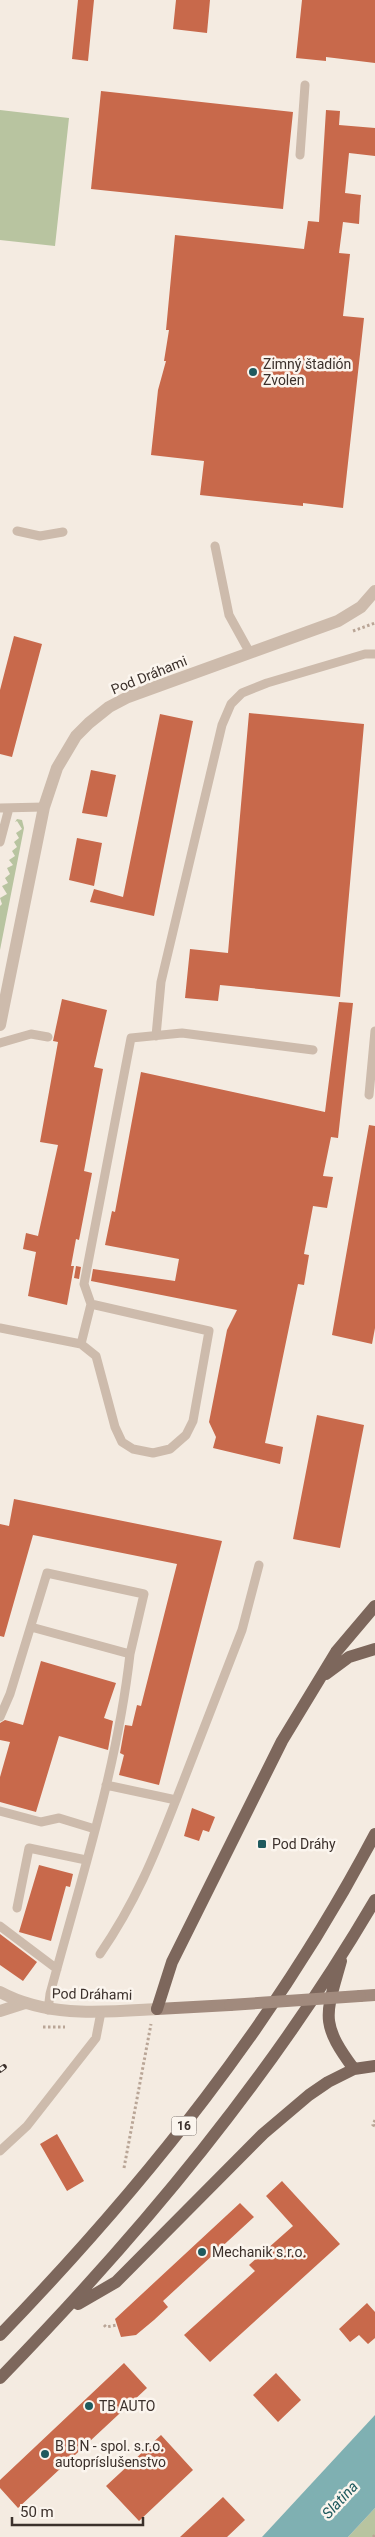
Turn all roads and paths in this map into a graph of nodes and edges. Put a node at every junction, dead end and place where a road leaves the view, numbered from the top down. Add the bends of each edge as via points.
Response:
1 (305, 85) dead end
2 (300, 155) dead end
3 (17, 531) dead end
4 (63, 532) dead end
5 (215, 546) dead end
6 (375, 591) edge
7 (375, 623) edge
8 (348, 633) dead end
9 (250, 653) junction
10 (375, 654) edge
11 (44, 807) junction
12 (4, 808) edge
13 (0, 842) edge
14 (0, 1025) edge
15 (375, 1031) edge
16 (156, 1036) junction
17 (48, 1037) dead end
18 (0, 1043) edge
19 (313, 1050) dead end
20 (369, 1095) dead end
21 (91, 1304) junction
22 (0, 1328) edge
23 (81, 1344) junction
24 (259, 1565) dead end
25 (375, 1606) edge
26 (31, 1627) junction
27 (375, 1649) edge
28 (130, 1654) junction
29 (324, 1675) junction
30 (0, 1717) edge
31 (106, 1785) junction
32 (176, 1800) junction
33 (0, 1811) edge
34 (95, 1829) junction
35 (375, 1834) edge
36 (86, 1860) junction
37 (375, 1900) edge
38 (17, 1908) dead end
39 (0, 1926) edge
40 (344, 1949) junction
41 (100, 1954) dead end
42 (56, 1969) junction
43 (0, 1992) edge
44 (375, 1996) edge
45 (25, 2003) junction
46 (157, 2009) junction
47 (48, 2010) junction
48 (0, 2011) edge
49 (101, 2012) junction
50 (375, 2066) edge
51 (354, 2069) junction
52 (375, 2120) edge
53 (375, 2126) edge
54 (0, 2150) edge
55 (124, 2168) dead end
56 (67, 2310) junction
57 (104, 2324) dead end
58 (117, 2325) dead end
59 (0, 2335) edge
60 (0, 2378) edge

1 - 2 lane
3 - 4 lane via 40,536
5 - 9 lane via 229,615
6 - 9 street, Pod Dráhami via 361,607 338,621
7 - 8 path
9 - 11 street, Pod Dráhami via 153,686 99,714 76,736 66,751
10 - 16 lane via 364,654 267,683 242,693 231,704 222,725 161,982
11 - 12 lane
11 - 14 street, Pod Dráhami
12 - 13 lane
15 - 20 lane
16 - 19 lane via 182,1033
16 - 21 lane via 131,1038 84,1284
17 - 18 lane via 31,1034
21 - 23 lane
21 - 23 lane via 209,1331 193,1421 186,1435 170,1448 153,1453 133,1449 122,1442 96,1356
22 - 23 lane
24 - 32 lane via 242,1630
25 - 29 main road via 336,1652
26 - 28 lane
26 - 28 lane via 47,1573 144,1594
26 - 30 lane
27 - 29 main road via 349,1657
28 - 31 lane via 125,1704
29 - 46 main road via 282,1741 191,1920 172,1962
31 - 32 lane
31 - 34 lane
32 - 41 lane via 150,1868
33 - 34 lane via 41,1822 59,1818
34 - 36 lane
35 - 59 main road, 16 via 280,1994 193,2115 109,2218
36 - 38 lane via 29,1848
36 - 42 lane
37 - 40 main road, 16
39 - 42 lane
40 - 51 main road via 328,2006 328,2023 335,2044
40 - 56 main road, 16 via 278,2050 206,2147
42 - 47 lane
43 - 45 street, Pod Dráhami
44 - 46 street, bridge
45 - 47 street, Pod Dráhami
45 - 48 street
46 - 49 street, Pod Dráhami
46 - 55 path
47 - 49 street, Pod Dráhami
49 - 54 lane via 96,2038 27,2126
50 - 51 main road
51 - 56 main road via 309,2095 263,2134 116,2282
52 - 53 path
56 - 60 main road, 16
57 - 58 path via 106,2327

